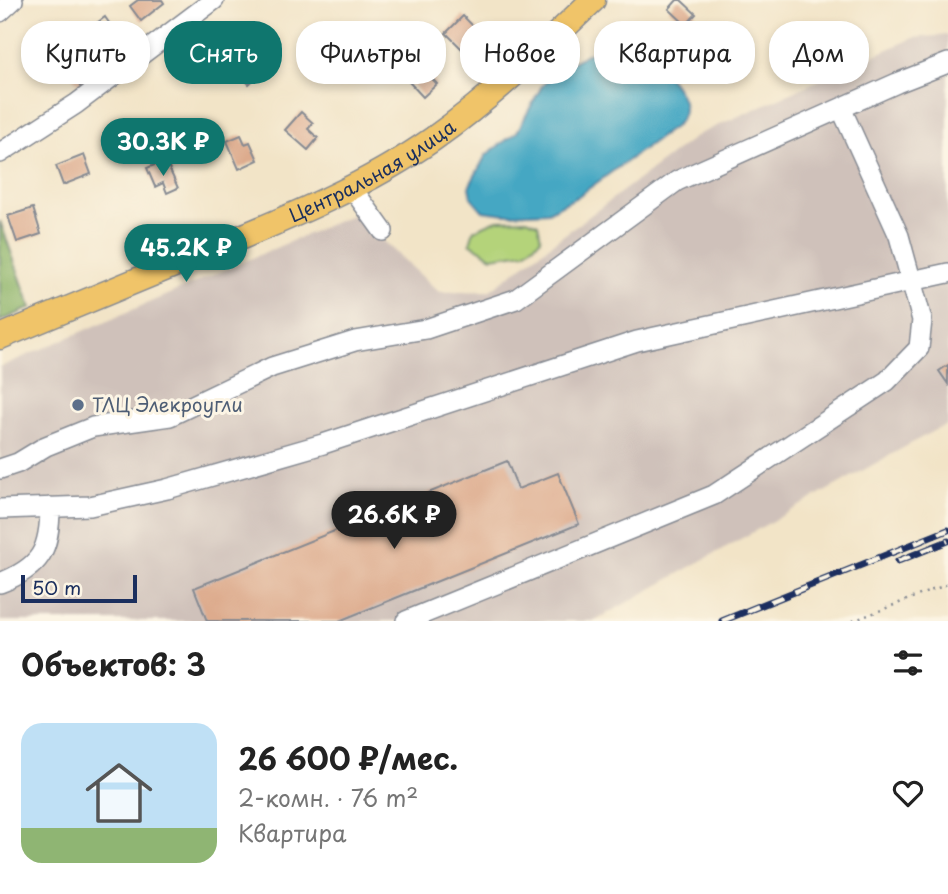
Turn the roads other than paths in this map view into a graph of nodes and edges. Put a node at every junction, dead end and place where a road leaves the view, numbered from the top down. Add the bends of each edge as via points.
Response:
1 (13, 0) edge
2 (214, 0) edge
3 (593, 0) edge
4 (0, 12) edge
5 (948, 63) edge
6 (841, 108) junction
7 (0, 153) edge
8 (352, 188) junction
9 (383, 231) dead end
10 (948, 273) edge
11 (913, 281) junction
12 (0, 337) edge
13 (0, 469) edge
14 (51, 507) junction
15 (0, 509) edge
16 (0, 583) edge
17 (406, 621) edge

1 - 4 street
2 - 7 street via 76,104
3 - 8 main road, Центральная улица via 461,117
5 - 6 street
6 - 11 street via 899,236
6 - 13 street via 677,181 516,299 426,329 355,341 272,367 170,416 93,427
8 - 9 street
8 - 12 main road, Центральная улица
10 - 11 street
11 - 14 street via 637,341 323,444 167,489 90,506
11 - 17 street via 922,320 919,348 887,381 851,407 714,495
14 - 15 street
14 - 16 street via 46,549 32,566

